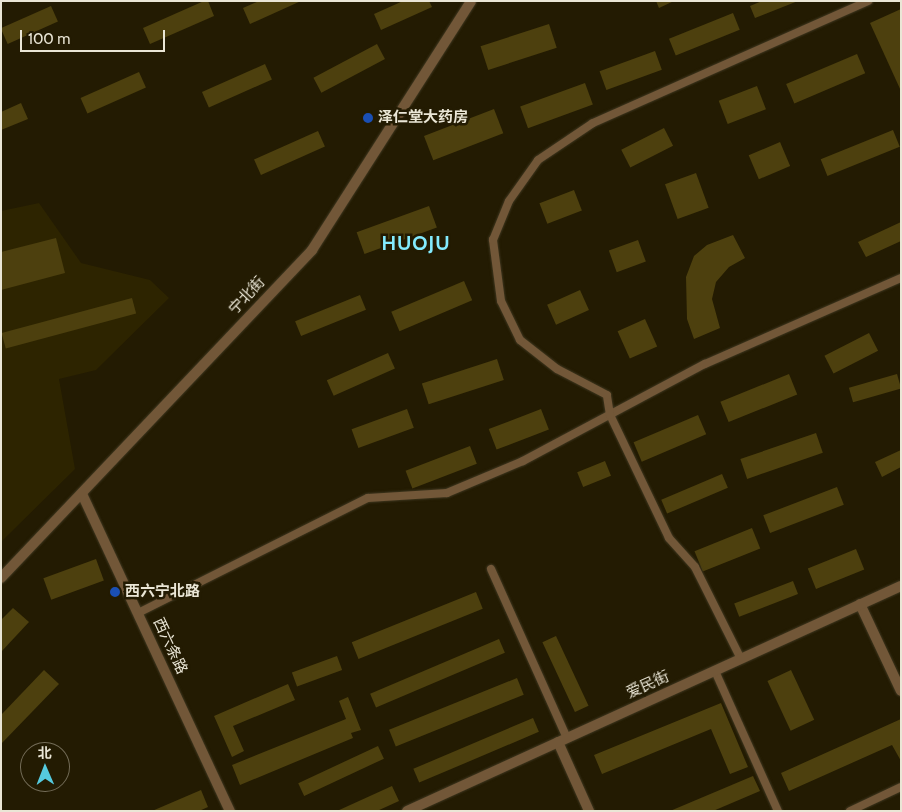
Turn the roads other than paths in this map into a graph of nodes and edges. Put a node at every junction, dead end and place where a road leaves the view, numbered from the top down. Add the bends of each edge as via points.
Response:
1 (471, 1) edge
2 (868, 1) edge
3 (901, 278) edge
4 (610, 415) junction
5 (82, 494) junction
6 (491, 569) dead end
7 (1, 578) edge
8 (901, 586) edge
9 (860, 604) junction
10 (138, 613) junction
11 (741, 659) junction
12 (715, 670) junction
13 (900, 688) edge
14 (562, 740) junction
15 (901, 787) edge
16 (230, 811) edge
17 (407, 811) edge
18 (589, 811) edge
19 (778, 811) edge
20 (850, 811) edge

1 - 5 street, 宁北街 via 312,250
2 - 4 street via 593,123 538,160 509,200 493,240 501,301 520,340 557,369 607,395
3 - 4 street via 706,364
4 - 10 street via 523,461 447,494 368,498
4 - 11 street via 669,538 695,567
5 - 7 street, 宁北街
5 - 10 street, 西六条路
6 - 14 street
8 - 9 street, 爱民街
9 - 11 street, 爱民街
9 - 13 street
10 - 16 street, 西六条路
11 - 12 street, 爱民街
12 - 14 street, 爱民街
12 - 19 street
14 - 17 street, 爱民街
14 - 18 street
15 - 20 street

